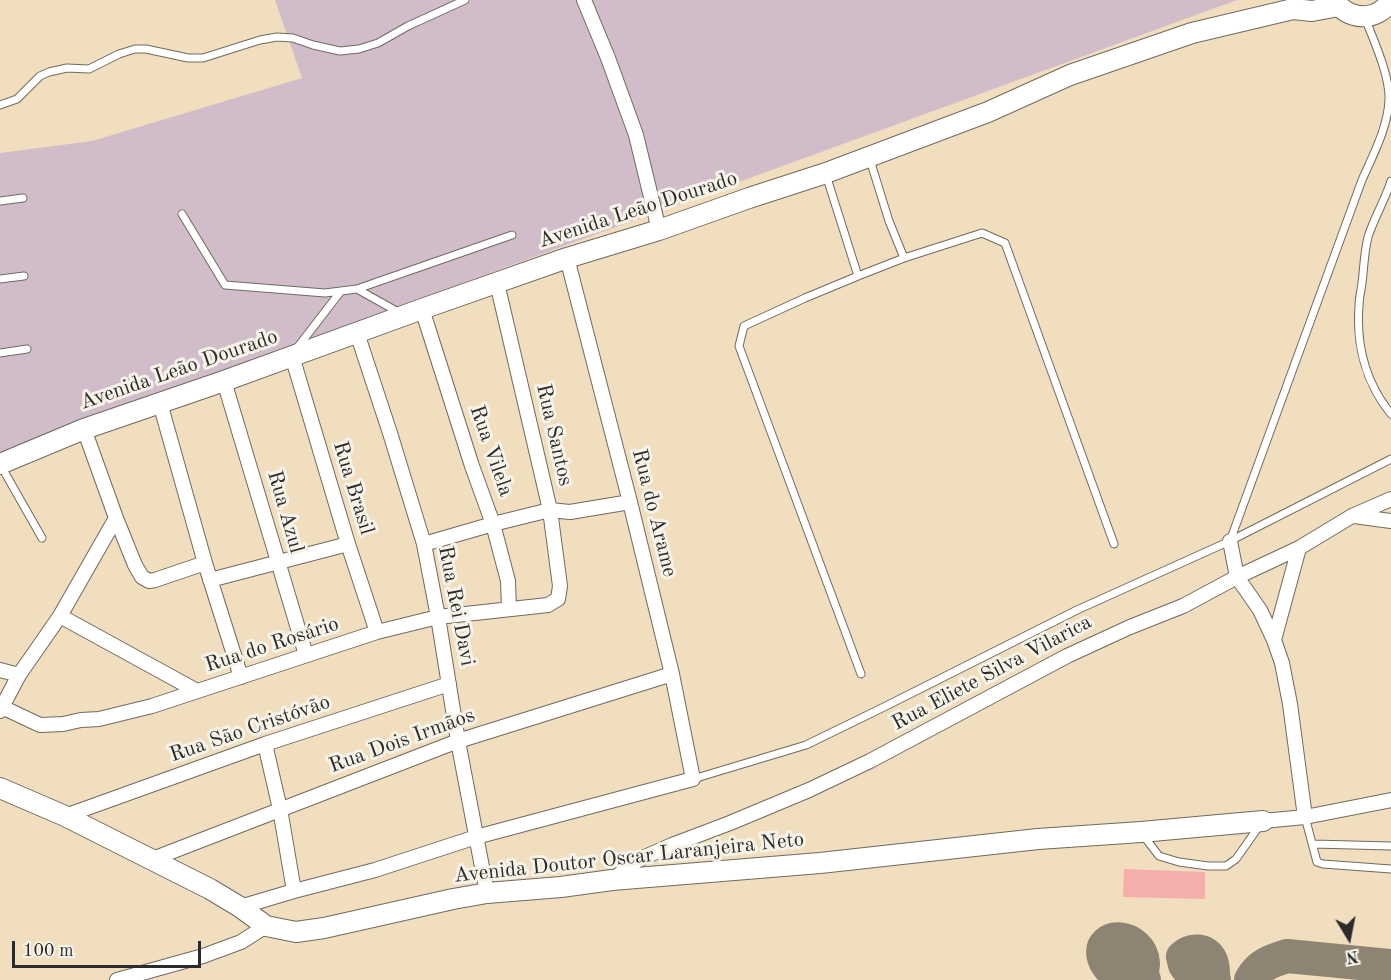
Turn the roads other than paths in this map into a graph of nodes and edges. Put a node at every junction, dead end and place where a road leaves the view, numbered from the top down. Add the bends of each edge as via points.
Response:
1 (465, 0) edge
2 (584, 0) edge
3 (1391, 1) edge
4 (1336, 3) edge
5 (1298, 5) edge
6 (1364, 16) junction
7 (0, 105) edge
8 (869, 157) junction
9 (826, 173) junction
10 (1391, 181) edge
11 (23, 198) dead end
12 (0, 201) edge
13 (182, 214) dead end
14 (659, 230) junction
15 (512, 235) dead end
16 (567, 258) junction
17 (904, 258) junction
18 (24, 276) dead end
19 (858, 276) junction
20 (0, 279) edge
21 (497, 282) junction
22 (357, 289) junction
23 (341, 291) junction
24 (413, 312) junction
25 (357, 333) junction
26 (27, 349) dead end
27 (0, 353) edge
28 (292, 356) junction
29 (224, 381) junction
30 (160, 403) junction
31 (1391, 414) edge
32 (84, 429) junction
33 (1391, 459) edge
34 (0, 464) edge
35 (1391, 499) edge
36 (630, 502) junction
37 (550, 510) junction
38 (1352, 516) junction
39 (116, 518) junction
40 (1391, 521) edge
41 (494, 524) junction
42 (42, 538) dead end
43 (1230, 541) junction
44 (348, 544) junction
45 (424, 544) junction
46 (1114, 544) dead end
47 (1299, 548) junction
48 (205, 563) junction
49 (278, 563) junction
50 (1237, 577) junction
51 (210, 580) junction
52 (558, 599) joint
53 (509, 609) junction
54 (60, 616) junction
55 (438, 617) junction
56 (377, 632) junction
57 (1274, 640) junction
58 (306, 655) junction
59 (0, 670) edge
60 (672, 674) junction
61 (861, 674) dead end
62 (19, 675) junction
63 (241, 677) junction
64 (450, 684) junction
65 (198, 691) junction
66 (1, 709) edge
67 (458, 741) junction
68 (265, 744) junction
69 (693, 779) junction
70 (0, 788) edge
71 (1391, 800) edge
72 (280, 809) junction
73 (65, 816) junction
74 (1305, 817) junction
75 (1263, 821) junction
76 (1141, 832) junction
77 (476, 837) junction
78 (1313, 844) junction
79 (1391, 846) edge
80 (150, 860) junction
81 (1391, 869) edge
82 (612, 880) junction
83 (294, 891) junction
84 (488, 893) junction
85 (240, 907) junction
86 (266, 926) junction
87 (117, 980) edge

1 - 7 lane via 359,49 340,51 277,37 203,58 135,49 88,69 49,72 17,99
2 - 14 street via 636,135
3 - 6 main road via 1378,13
4 - 5 main road, Avenida Leão Dourado via 1312,11
4 - 6 main road via 1348,13
5 - 8 main road, Avenida Leão Dourado via 1192,33 1070,75 988,112
6 - 43 lane via 1387,82 1390,99 1386,117
8 - 9 main road, Avenida Leão Dourado
8 - 17 lane
9 - 14 main road, Avenida Leão Dourado
9 - 19 lane
10 - 31 lane via 1363,257 1358,332 1370,379
11 - 12 lane
13 - 23 lane via 225,285
14 - 16 main road, Avenida Leão Dourado
15 - 22 lane
16 - 21 main road, Avenida Leão Dourado
16 - 36 street, Rua do Arame
17 - 19 lane
17 - 46 lane via 982,233 1005,243
18 - 20 lane
19 - 61 lane via 744,326 739,346
21 - 24 main road, Avenida Leão Dourado
21 - 37 street, Rua Santos
22 - 23 lane
22 - 24 lane
23 - 28 lane
24 - 25 main road, Avenida Leão Dourado
24 - 41 street, Rua Vilela
25 - 28 main road, Avenida Leão Dourado
25 - 45 street, Rua Rei Davi
26 - 27 lane
28 - 29 main road, Avenida Leão Dourado
28 - 44 street, Rua Brasil
29 - 30 main road, Avenida Leão Dourado
29 - 49 street, Rua Azul
30 - 32 main road, Avenida Leão Dourado
30 - 48 street
32 - 34 main road, Avenida Leão Dourado
32 - 39 street
33 - 43 lane
34 - 42 lane
35 - 38 street, Rua Eliete Silva Vilarica
36 - 37 street via 570,512
36 - 60 street, Rua do Arame
37 - 41 street
37 - 52 street, Rua Santos via 560,586
38 - 40 street
38 - 47 street, Rua Eliete Silva Vilarica
39 - 48 street via 135,565 146,580
39 - 54 street
41 - 45 street
41 - 53 street, Rua Vilela via 508,581
43 - 50 street
43 - 69 lane via 1077,610 806,745
44 - 49 street
44 - 56 street, Rua Brasil
45 - 55 street, Rua Rei Davi
47 - 50 street, Rua Eliete Silva Vilarica
47 - 57 street
48 - 51 street
49 - 51 street
49 - 58 street, Rua Azul
50 - 57 street via 1260,610
50 - 82 street, Rua Eliete Silva Vilarica via 1183,606 1067,656 809,790 638,860
51 - 63 street
52 - 53 street, Rua do Rosário via 548,605
53 - 55 street, Rua do Rosário
54 - 62 street
54 - 65 street
55 - 56 street, Rua do Rosário
55 - 64 street, Rua Rei Davi
56 - 58 street, Rua do Rosário
57 - 74 street via 1290,704
58 - 63 street, Rua do Rosário
59 - 62 street
60 - 67 street, Rua Dois Irmãos
60 - 69 street, Rua do Arame
62 - 66 street
63 - 65 street, Rua do Rosário
64 - 67 street, Rua Rei Davi
64 - 68 street, Rua São Cristóvão
65 - 66 street, Rua do Rosário via 99,719 63,724 40,725
67 - 72 street, Rua Dois Irmãos
67 - 77 street, Rua Rei Davi
68 - 72 street
68 - 73 street, Rua São Cristóvão
69 - 77 street
70 - 73 main road, Avenida Doutor Oscar Laranjeira Neto
71 - 74 street
72 - 80 street, Rua Dois Irmãos
72 - 83 street
73 - 80 main road, Avenida Doutor Oscar Laranjeira Neto
74 - 75 street
74 - 78 lane
75 - 76 main road, Avenida Doutor Oscar Laranjeira Neto
75 - 76 lane via 1236,859 1226,866 1159,856
76 - 82 main road, Avenida Doutor Oscar Laranjeira Neto
77 - 83 street
77 - 84 street, Rua Rei Davi
78 - 79 lane
78 - 81 lane via 1317,862 1323,864
80 - 85 main road, Avenida Doutor Oscar Laranjeira Neto
82 - 84 main road, Avenida Doutor Oscar Laranjeira Neto
83 - 85 street
84 - 86 main road, Avenida Doutor Oscar Laranjeira Neto via 324,928 296,932
85 - 86 main road, Avenida Doutor Oscar Laranjeira Neto
86 - 87 street via 241,942 203,956

